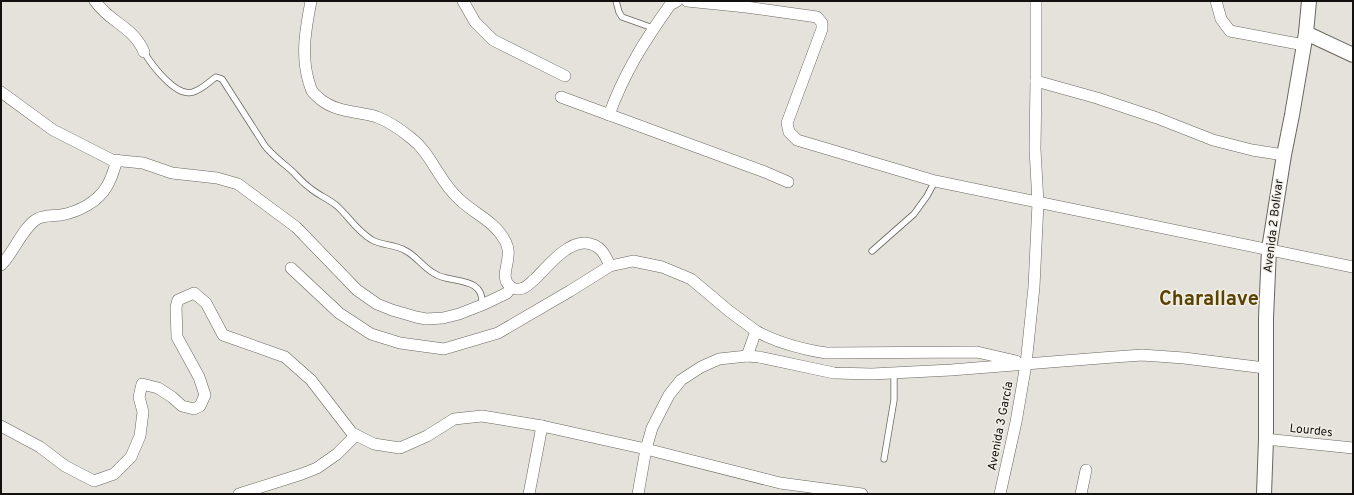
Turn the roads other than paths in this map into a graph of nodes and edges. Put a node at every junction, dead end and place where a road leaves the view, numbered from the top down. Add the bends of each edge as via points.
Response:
1 (95, 1) edge
2 (311, 1) edge
3 (463, 1) edge
4 (616, 1) edge
5 (677, 1) edge
6 (687, 1) edge
7 (1036, 1) edge
8 (1216, 1) edge
9 (1310, 1) edge
10 (653, 28) junction
11 (1305, 39) junction
12 (144, 52) joint
13 (1353, 55) edge
14 (565, 76) dead end
15 (1036, 81) junction
16 (1, 92) edge
17 (561, 97) dead end
18 (609, 115) junction
19 (1284, 155) junction
20 (117, 160) junction
21 (935, 181) junction
22 (788, 182) dead end
23 (1038, 203) junction
24 (1269, 249) junction
25 (872, 251) dead end
26 (1, 265) edge
27 (610, 266) junction
28 (1353, 267) edge
29 (291, 268) dead end
30 (512, 287) junction
31 (482, 305) junction
32 (756, 331) junction
33 (747, 356) junction
34 (1026, 364) junction
35 (1265, 368) junction
36 (894, 373) junction
37 (1, 426) edge
38 (542, 426) junction
39 (356, 435) junction
40 (1266, 439) junction
41 (1353, 448) edge
42 (646, 450) junction
43 (884, 459) dead end
44 (1086, 470) dead end
45 (239, 494) edge
46 (529, 494) edge
47 (638, 494) edge
48 (862, 494) edge
49 (1000, 494) edge
50 (1081, 494) edge
51 (1264, 494) edge

1 - 12 street via 112,20 131,32
2 - 30 street via 304,52 312,90 334,108 384,120 399,128 418,145 445,184 459,199 491,224 506,241 506,279
3 - 14 street via 475,22 493,40
4 - 10 lane via 622,17
5 - 10 street via 670,5
6 - 21 street via 819,18 822,29 788,118 787,128 791,135 797,140
7 - 15 street, Avenida 3 García
8 - 11 street via 1221,19 1230,31
9 - 11 street, Avenida 2 Bolívar
10 - 18 street via 630,66
11 - 13 street
11 - 19 street, Avenida 2 Bolívar
12 - 31 lane via 158,72 185,92 195,91 216,77 222,79 265,146 300,180 332,202 360,231 373,240 408,251 439,276 473,285 481,295
15 - 19 street via 1157,118 1213,140
15 - 23 street, Avenida 3 García via 1034,149
16 - 20 street via 53,130 112,160
17 - 18 street
18 - 22 street
19 - 24 street, Avenida 2 Bolívar
20 - 26 street via 108,185 96,200 67,213 36,219
20 - 31 street via 143,163 172,173 217,178 238,184 296,227 357,290 392,310 435,319
21 - 23 street
21 - 25 lane via 914,214
23 - 24 street
23 - 34 street, Avenida 3 García via 1034,287
24 - 28 street
24 - 35 street, Avenida 2 Bolívar
27 - 29 street via 498,333 444,349 400,343 371,334 339,313
27 - 30 street via 600,248 577,244 562,252 527,286 519,289
27 - 32 street via 633,261 662,267 691,279
30 - 31 street via 507,293
32 - 33 street
32 - 34 street via 804,350 826,353 977,352
33 - 36 street via 834,373
33 - 42 street via 719,359 681,380 669,395 652,428
34 - 35 street via 1142,356 1184,358
34 - 36 street
34 - 49 street, Avenida 3 García
35 - 40 street, Avenida 2 Bolívar
36 - 43 lane via 894,400
37 - 39 street via 94,481 114,474 131,457 140,436 143,412 139,397 142,384 158,388 182,406 194,409 200,406 205,395 199,377 177,337 178,300 194,293 206,303 223,335 286,357 311,380
38 - 39 street via 482,416 454,419 427,436 400,448 374,444
38 - 42 street
38 - 46 street
39 - 45 street via 337,454 317,468
40 - 41 street, Lourdes
40 - 51 street, Avenida 2 Bolívar
42 - 47 street
42 - 48 street via 780,483
44 - 50 street

